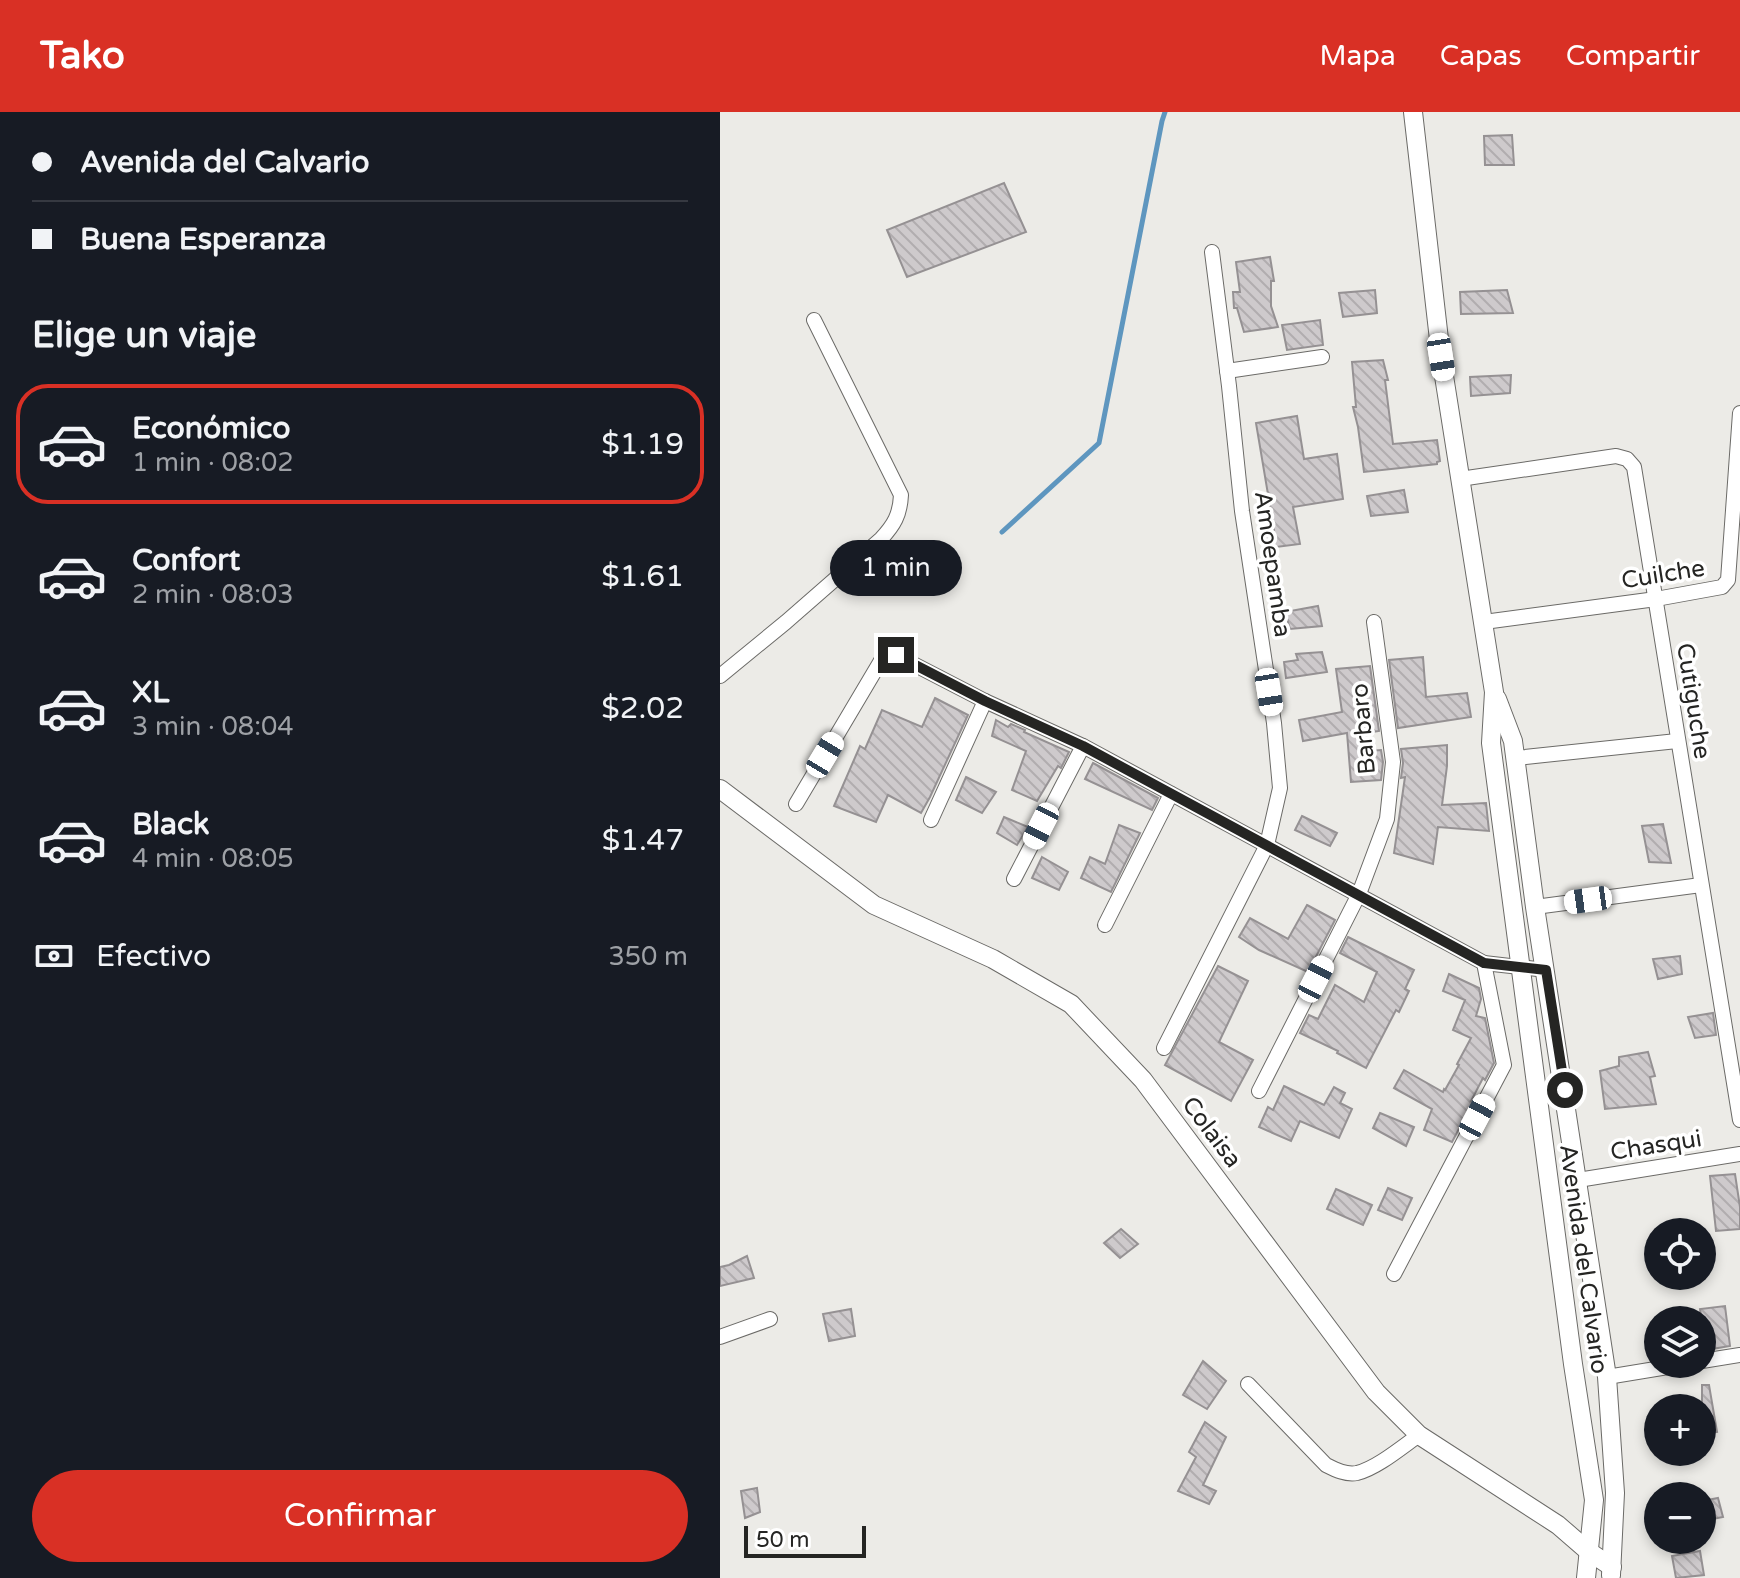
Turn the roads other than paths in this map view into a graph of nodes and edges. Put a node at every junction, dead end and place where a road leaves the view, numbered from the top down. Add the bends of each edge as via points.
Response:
1 (1413, 112) edge
2 (1212, 252) dead end
3 (814, 320) dead end
4 (1322, 357) dead end
5 (1227, 371) junction
6 (1740, 413) edge
7 (1460, 479) junction
8 (1656, 599) junction
9 (1374, 622) dead end
10 (1484, 622) junction
11 (720, 676) edge
12 (1494, 692) junction
13 (985, 701) junction
14 (1677, 741) junction
15 (1083, 746) junction
16 (1516, 758) junction
17 (720, 789) edge
18 (1171, 794) junction
19 (796, 804) dead end
20 (931, 820) dead end
21 (1267, 845) junction
22 (1014, 879) dead end
23 (1701, 885) junction
24 (1359, 894) junction
25 (1535, 907) junction
26 (1105, 925) dead end
27 (1484, 963) junction
28 (1520, 968) junction
29 (1546, 970) junction
30 (1164, 1048) dead end
31 (1259, 1091) dead end
32 (1740, 1120) edge
33 (1740, 1154) edge
34 (1578, 1180) junction
35 (1394, 1274) dead end
36 (770, 1319) dead end
37 (720, 1337) edge
38 (1740, 1355) edge
39 (1716, 1359) edge
40 (1644, 1371) edge
41 (1607, 1377) junction
42 (1248, 1384) dead end
43 (1419, 1435) junction
44 (1588, 1551) junction
45 (1612, 1572) edge
46 (1586, 1578) edge

1 - 7 street
2 - 5 street, Amoepamba
3 - 11 street via 901,495 900,510 881,539
4 - 5 street
5 - 21 street, Amoepamba via 1280,788
6 - 8 street, Cuilche via 1728,580 1722,587
7 - 8 street, Cutiguche via 1616,456 1627,459 1634,467
7 - 10 street
8 - 10 street, Cuilche
8 - 14 street, Cutiguche
9 - 24 street, Barbaro via 1393,762 1387,819
10 - 12 street
12 - 16 street, Avenida del Calvario
12 - 28 street, Avenida del Calvario via 1491,743
13 - 15 street
13 - 19 street via 889,655
13 - 20 street
14 - 16 street
14 - 23 street, Cutiguche
15 - 18 street
15 - 22 street
16 - 25 street, Avenida del Calvario
17 - 43 street, Colaisa via 874,905 993,959 1071,1004 1143,1080 1376,1392
18 - 21 street
18 - 26 street
21 - 24 street
21 - 30 street, Amoepamba
23 - 25 street
23 - 32 street, Cutiguche
24 - 27 street
24 - 31 street, Barbaro
25 - 29 street, Avenida del Calvario
27 - 28 street
27 - 35 street via 1504,1065
28 - 29 street
28 - 44 street, Avenida del Calvario via 1594,1500
29 - 34 street, Avenida del Calvario
33 - 34 street, Chasqui
34 - 41 street, Avenida del Calvario
36 - 37 street
38 - 39 street
40 - 41 street
41 - 45 street, Avenida del Calvario via 1615,1493
42 - 43 street via 1326,1465 1340,1472 1355,1474 1373,1466
43 - 44 street, Colaisa via 1558,1525
44 - 45 street, Colaisa
44 - 46 street, Avenida del Calvario

